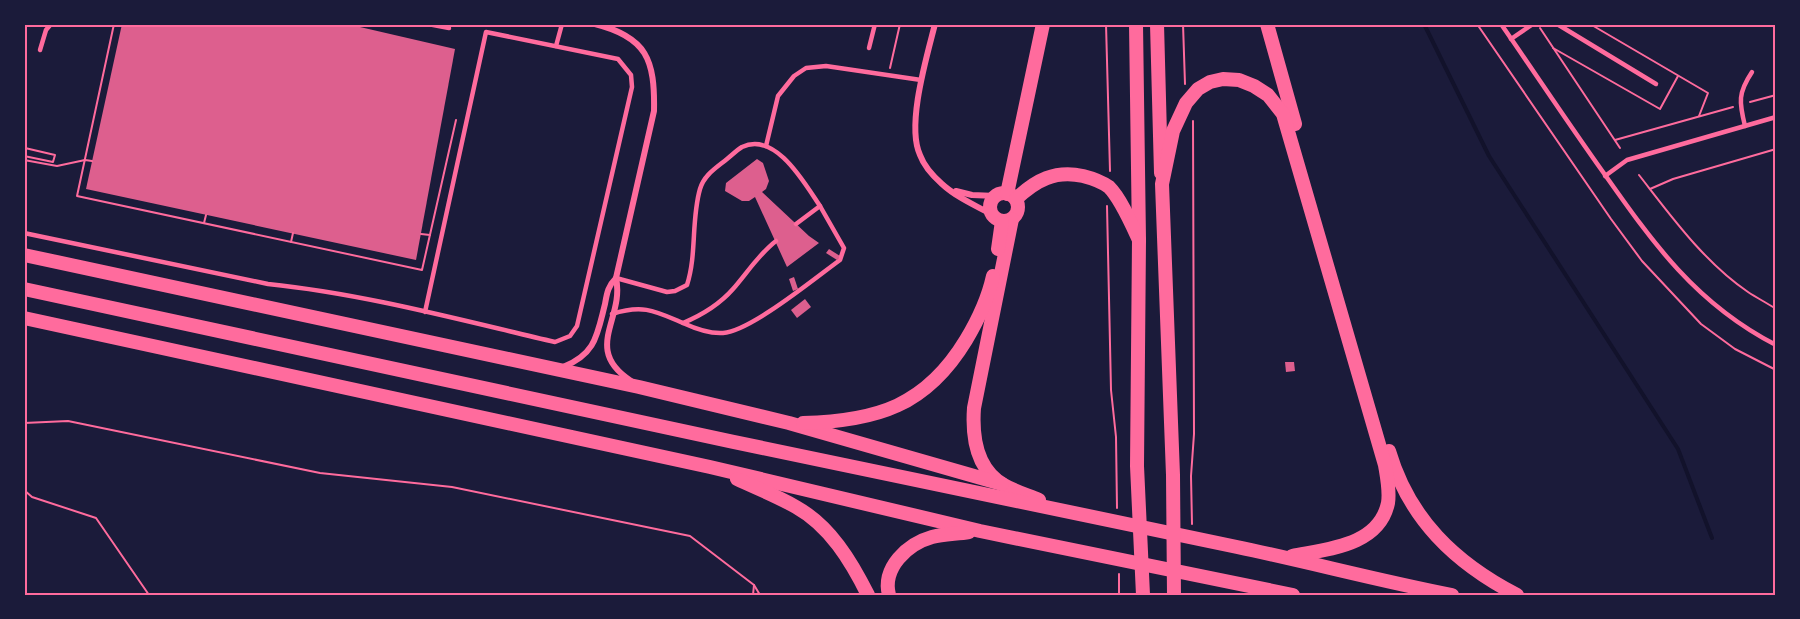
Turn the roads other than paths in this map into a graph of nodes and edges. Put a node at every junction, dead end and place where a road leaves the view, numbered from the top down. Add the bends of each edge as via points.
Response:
1 (51, 24) edge
2 (428, 24) edge
3 (562, 24) edge
4 (595, 24) edge
5 (875, 24) edge
6 (935, 24) edge
7 (1043, 24) edge
8 (1136, 24) edge
9 (1157, 24) edge
10 (1267, 24) edge
11 (1501, 24) edge
12 (1533, 24) edge
13 (1557, 24) edge
14 (449, 28) dead end
15 (1511, 39) junction
16 (556, 46) junction
17 (869, 48) dead end
18 (40, 50) dead end
19 (1752, 72) dead end
20 (921, 80) junction
21 (1656, 84) dead end
22 (1776, 117) edge
23 (1745, 126) junction
24 (766, 146) junction
25 (1605, 176) junction
26 (1162, 184) junction
27 (949, 190) junction
28 (1006, 196) junction
29 (820, 206) junction
30 (1002, 218) junction
31 (796, 224) dead end
32 (24, 233) edge
33 (1139, 240) junction
34 (776, 241) dead end
35 (24, 255) edge
36 (616, 278) junction
37 (24, 289) edge
38 (425, 312) junction
39 (612, 314) junction
40 (24, 318) edge
41 (683, 323) junction
42 (1776, 345) edge
43 (560, 368) junction
44 (639, 387) junction
45 (789, 423) junction
46 (710, 467) junction
47 (1002, 484) junction
48 (1065, 512) junction
49 (980, 531) junction
50 (1287, 557) junction
51 (868, 595) edge
52 (889, 595) edge
53 (1143, 595) edge
54 (1174, 595) edge
55 (1293, 595) edge
56 (1452, 595) edge
57 (1517, 595) edge

1 - 18 lane
2 - 14 lane
3 - 16 lane
4 - 36 street via 617,30 643,50 650,64 654,93 654,111
5 - 17 lane
6 - 20 street
7 - 28 main road
8 - 33 main road
9 - 26 main road
10 - 57 main road via 1391,457 1410,503 1457,556
11 - 15 lane
12 - 15 lane
13 - 21 lane
15 - 25 lane
16 - 38 lane via 486,32
16 - 38 lane via 618,59 631,75 632,87 577,326 570,336 555,342
19 - 23 lane via 1744,83 1739,105
20 - 24 lane via 826,66 806,68 778,96
20 - 27 street via 916,119 919,154
22 - 23 lane
23 - 25 lane via 1627,160
24 - 29 lane via 795,168
24 - 36 lane via 742,147 708,174 701,185 692,272 687,285 668,292
25 - 42 lane via 1655,245 1692,286 1732,319
26 - 50 main road via 1173,131 1186,103 1210,82 1239,80 1254,86 1268,95 1283,114 1385,465 1388,503 1372,531 1359,539
26 - 54 main road
27 - 28 street
27 - 30 street
28 - 30 main road via 990,205
28 - 30 main road via 1018,210
28 - 33 main road via 1044,177 1089,177 1110,188
29 - 31 lane
29 - 41 lane via 844,248 840,260 767,313 739,328 711,332
30 - 45 main road via 989,291 975,324 944,373 908,400 887,410 831,422
30 - 47 main road via 973,429 981,460
32 - 38 lane
33 - 53 main road via 1137,466
34 - 41 lane via 714,306
35 - 43 main road
36 - 39 street via 618,289
36 - 43 street via 609,286 592,346 577,361
37 - 48 main road
39 - 41 lane via 626,309 651,309
39 - 44 street via 606,350 620,374
40 - 46 main road
43 - 44 main road
44 - 45 main road
45 - 47 main road
46 - 49 main road
46 - 51 main road via 796,507 819,523 846,555
47 - 48 main road
48 - 50 main road
49 - 52 main road via 931,537 911,548 890,570
49 - 55 main road
50 - 56 main road

